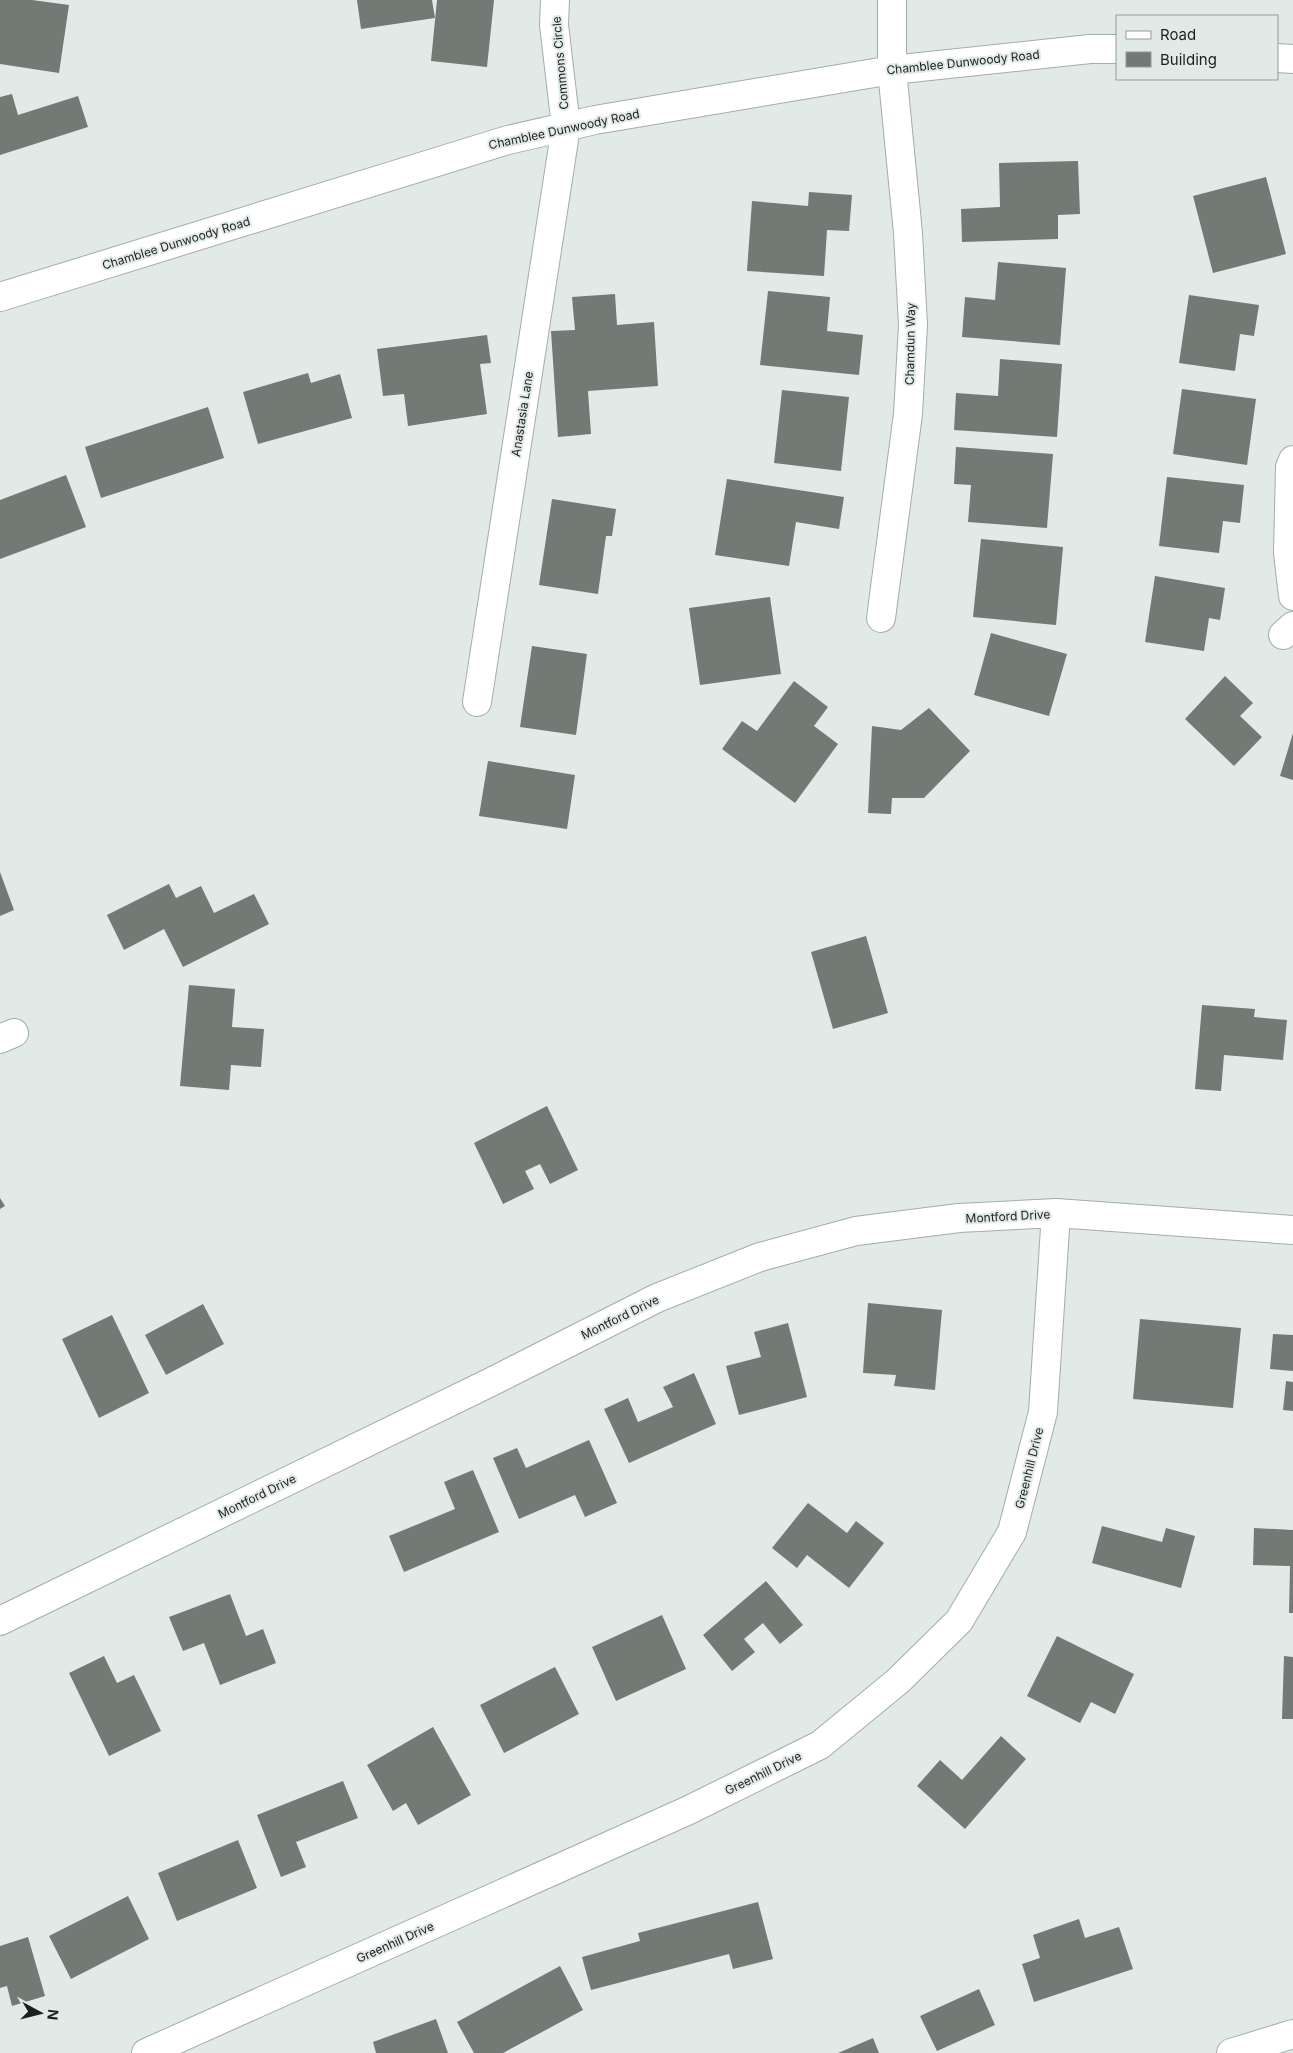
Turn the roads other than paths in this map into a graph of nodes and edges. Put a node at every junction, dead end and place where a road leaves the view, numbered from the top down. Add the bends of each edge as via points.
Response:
1 (555, 0) edge
2 (892, 0) edge
3 (1116, 49) edge
4 (1278, 58) edge
5 (1293, 59) edge
6 (892, 70) junction
7 (566, 127) junction
8 (0, 298) edge
9 (1293, 460) edge
10 (1293, 596) edge
11 (881, 618) dead end
12 (478, 702) dead end
13 (1056, 1213) junction
14 (1293, 1230) edge
15 (0, 1621) edge
16 (1293, 2034) edge
17 (146, 2053) edge
18 (1231, 2053) edge

1 - 7 street, Commons Circle via 554,25
2 - 6 street, Chamdun Way
3 - 6 street, Chamblee Dunwoody Road via 1052,52
4 - 5 street
6 - 7 street, Chamblee Dunwoody Road
6 - 11 street, Chamdun Way via 908,233 913,325 908,414
7 - 8 street, Chamblee Dunwoody Road via 499,142
7 - 12 street, Anastasia Lane
9 - 10 street via 1290,467 1288,553
13 - 14 street, Montford Drive
13 - 15 street, Montford Drive via 958,1218 856,1231 760,1257 657,1298
13 - 17 street, Greenhill Drive via 1043,1412 1012,1532 959,1621 898,1681 820,1745 698,1806
16 - 18 street

